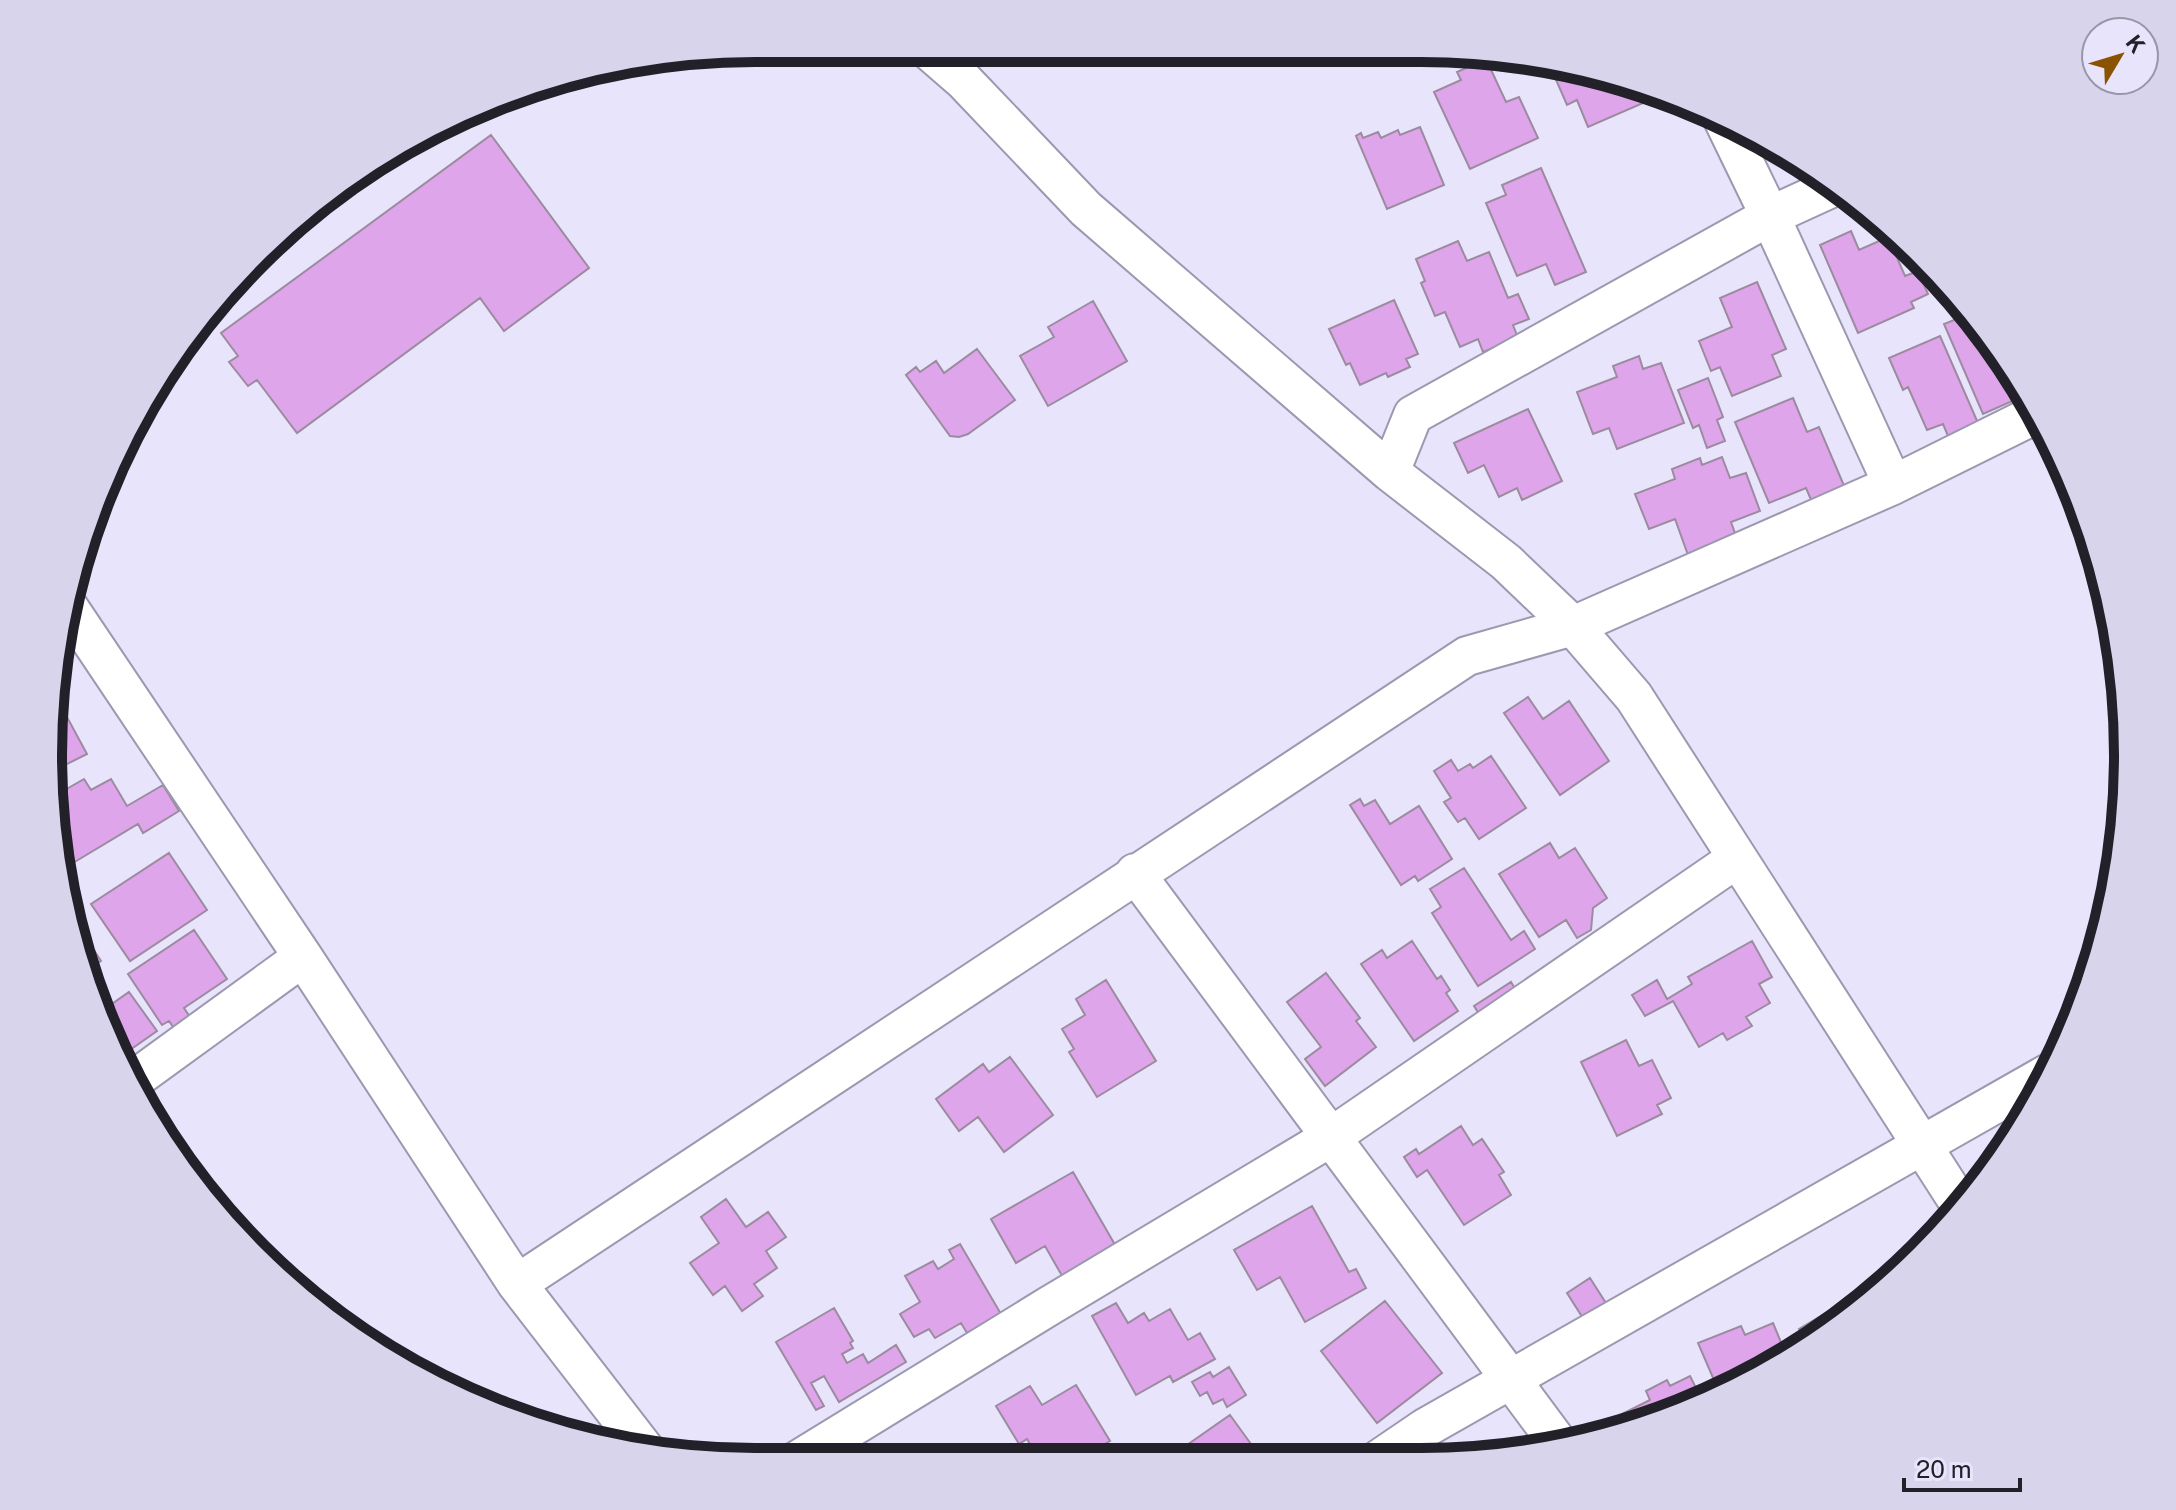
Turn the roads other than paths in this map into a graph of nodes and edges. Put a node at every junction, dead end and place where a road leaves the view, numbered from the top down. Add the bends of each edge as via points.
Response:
1 (942, 62) edge
2 (1730, 134) edge
3 (1824, 191) edge
4 (1770, 216) junction
5 (2026, 419) edge
6 (1390, 472) junction
7 (1893, 485) junction
8 (76, 618) edge
9 (1573, 626) junction
10 (1736, 859) junction
11 (1135, 873) junction
12 (303, 957) junction
13 (140, 1075) edge
14 (2031, 1083) edge
15 (1331, 1137) junction
16 (1922, 1145) junction
17 (1955, 1196) edge
18 (517, 1284) junction
19 (1510, 1380) junction
20 (1552, 1436) edge
21 (636, 1437) edge
22 (818, 1448) edge
23 (1396, 1448) edge

1 - 6 street via 1086,209
2 - 4 street
3 - 4 street
4 - 6 street via 1413,415
4 - 7 street
5 - 7 street
6 - 9 street via 1506,562
7 - 9 street
8 - 12 street
9 - 10 street via 1634,697
9 - 11 street via 1467,656
10 - 15 street
10 - 16 street
11 - 15 street
11 - 18 street
12 - 13 street
12 - 18 street
14 - 16 street
15 - 19 street
15 - 22 street
16 - 17 street
16 - 19 street
18 - 21 street
19 - 20 street
19 - 23 street

